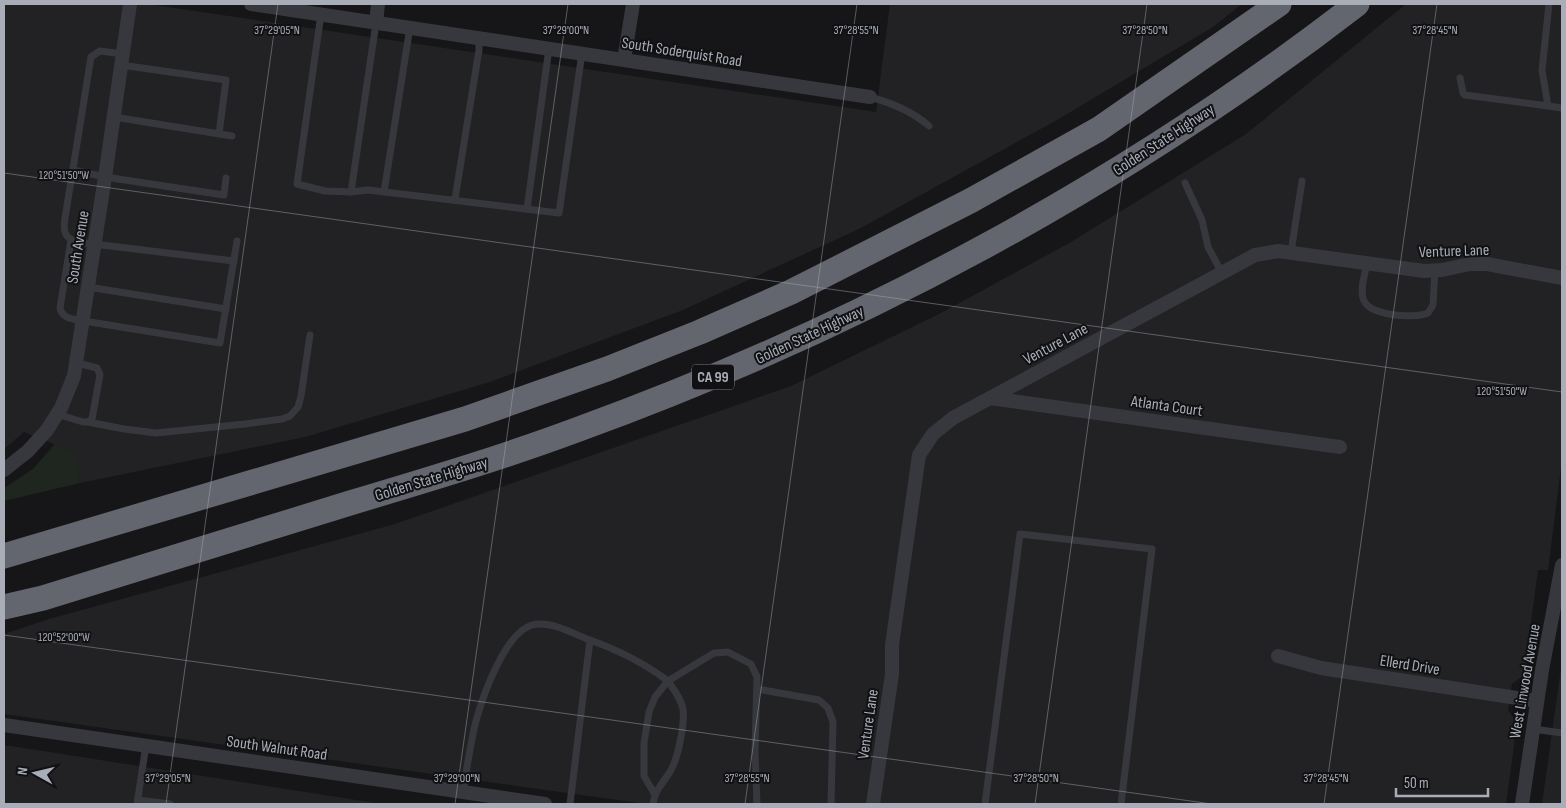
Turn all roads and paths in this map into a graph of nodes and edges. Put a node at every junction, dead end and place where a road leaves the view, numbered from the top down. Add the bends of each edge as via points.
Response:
1 (130, 4) edge
2 (251, 4) edge
3 (378, 4) edge
4 (633, 4) edge
5 (1279, 4) edge
6 (1357, 4) edge
7 (1549, 4) edge
8 (321, 14) junction
9 (376, 22) junction
10 (410, 28) junction
11 (479, 38) junction
12 (549, 48) junction
13 (582, 53) junction
14 (122, 60) junction
15 (624, 60) junction
16 (1460, 78) dead end
17 (870, 96) joint
18 (1548, 106) junction
19 (1562, 108) edge
20 (114, 117) junction
21 (928, 126) dead end
22 (219, 134) junction
23 (232, 136) dead end
24 (72, 170) junction
25 (105, 177) junction
26 (226, 178) dead end
27 (1302, 181) dead end
28 (1184, 183) dead end
29 (351, 192) junction
30 (384, 192) junction
31 (455, 199) junction
32 (527, 209) junction
33 (71, 240) junction
34 (237, 241) dead end
35 (95, 243) junction
36 (1291, 252) junction
37 (234, 261) junction
38 (1367, 263) junction
39 (1435, 270) junction
40 (1222, 273) junction
41 (1562, 278) edge
42 (88, 287) junction
43 (226, 309) junction
44 (84, 321) junction
45 (310, 335) dead end
46 (77, 364) junction
47 (990, 398) junction
48 (57, 414) junction
49 (88, 422) junction
50 (1340, 447) dead end
51 (4, 470) edge
52 (4, 556) edge
53 (1562, 565) edge
54 (1561, 579) edge
55 (4, 608) edge
56 (590, 640) junction
57 (1278, 656) dead end
58 (668, 681) junction
59 (756, 689) junction
60 (1537, 701) junction
61 (4, 725) edge
62 (1533, 729) junction
63 (1562, 733) edge
64 (146, 745) junction
65 (463, 792) junction
66 (654, 793) junction
67 (138, 802) edge
68 (170, 804) edge
69 (545, 804) edge
70 (570, 804) edge
71 (653, 804) edge
72 (757, 804) edge
73 (831, 804) edge
74 (873, 804) edge
75 (985, 804) edge
76 (1121, 804) edge
77 (1522, 804) edge

1 - 14 street, South Avenue
2 - 8 street, South Soderquist Road
3 - 9 street
4 - 15 street
5 - 52 highway via 1099,129 952,210 791,292 700,332 465,419
6 - 55 highway, Golden State Highway / CA 99 via 1258,77 1086,188 952,264 768,353 578,430 481,463
7 - 18 lane via 1542,70
8 - 9 street, South Soderquist Road
8 - 29 lane via 297,184 325,191
9 - 10 street, South Soderquist Road
9 - 29 lane
10 - 11 street, South Soderquist Road
10 - 30 lane
11 - 12 street, South Soderquist Road
11 - 31 lane
12 - 13 street, South Soderquist Road
12 - 32 lane
13 - 15 street, South Soderquist Road
13 - 32 lane via 559,213
14 - 20 street, South Avenue
14 - 22 lane via 226,80
14 - 24 lane via 100,51 91,57
15 - 17 street, South Soderquist Road
16 - 18 lane via 1465,94
17 - 21 lane via 898,106
18 - 19 lane
20 - 22 lane
20 - 25 street, South Avenue
22 - 23 lane
24 - 25 lane
24 - 33 lane via 64,227 64,234
25 - 26 lane via 224,195
25 - 35 street, South Avenue
27 - 36 lane
28 - 40 lane via 1202,220 1208,247
29 - 30 lane
30 - 31 lane
31 - 32 lane
33 - 35 lane
33 - 44 lane via 60,308 64,316
34 - 37 lane
35 - 37 lane
35 - 42 street, South Avenue
36 - 38 street, Venture Lane
36 - 40 street, Venture Lane via 1255,255
37 - 43 lane
38 - 39 street, Venture Lane
38 - 39 lane via 1363,301 1379,312 1419,317 1428,313 1432,305
39 - 41 street, Venture Lane via 1487,264
40 - 47 street, Venture Lane
42 - 43 lane
42 - 44 street, South Avenue
43 - 44 lane via 220,343
44 - 46 street, South Avenue
45 - 49 lane via 301,396 298,407 290,416 156,433
46 - 48 street, South Avenue
46 - 49 lane via 99,370 93,415
47 - 50 street, Atlanta Court
47 - 74 street, Venture Lane via 953,418 933,434 919,455
48 - 49 lane
48 - 51 street, South Avenue via 33,446
53 - 54 street, West Linwood Avenue
54 - 60 street, West Linwood Avenue
56 - 58 lane via 609,646
56 - 65 lane via 548,624 532,625 503,652 476,721
56 - 70 lane
57 - 60 street, Ellerd Drive via 1321,668
58 - 59 lane via 714,653 728,652 751,664 757,677
58 - 66 lane via 655,697 649,712 644,743 644,776
58 - 66 lane via 683,710 679,746 676,762
59 - 72 lane
59 - 73 lane via 819,700 828,708 833,722
60 - 62 street, West Linwood Avenue
61 - 64 street, South Walnut Road
62 - 63 lane
62 - 77 street, West Linwood Avenue
64 - 65 street, South Walnut Road
64 - 67 lane
65 - 69 street, South Walnut Road
66 - 71 lane
67 - 68 lane
75 - 76 lane via 1020,534 1152,549

